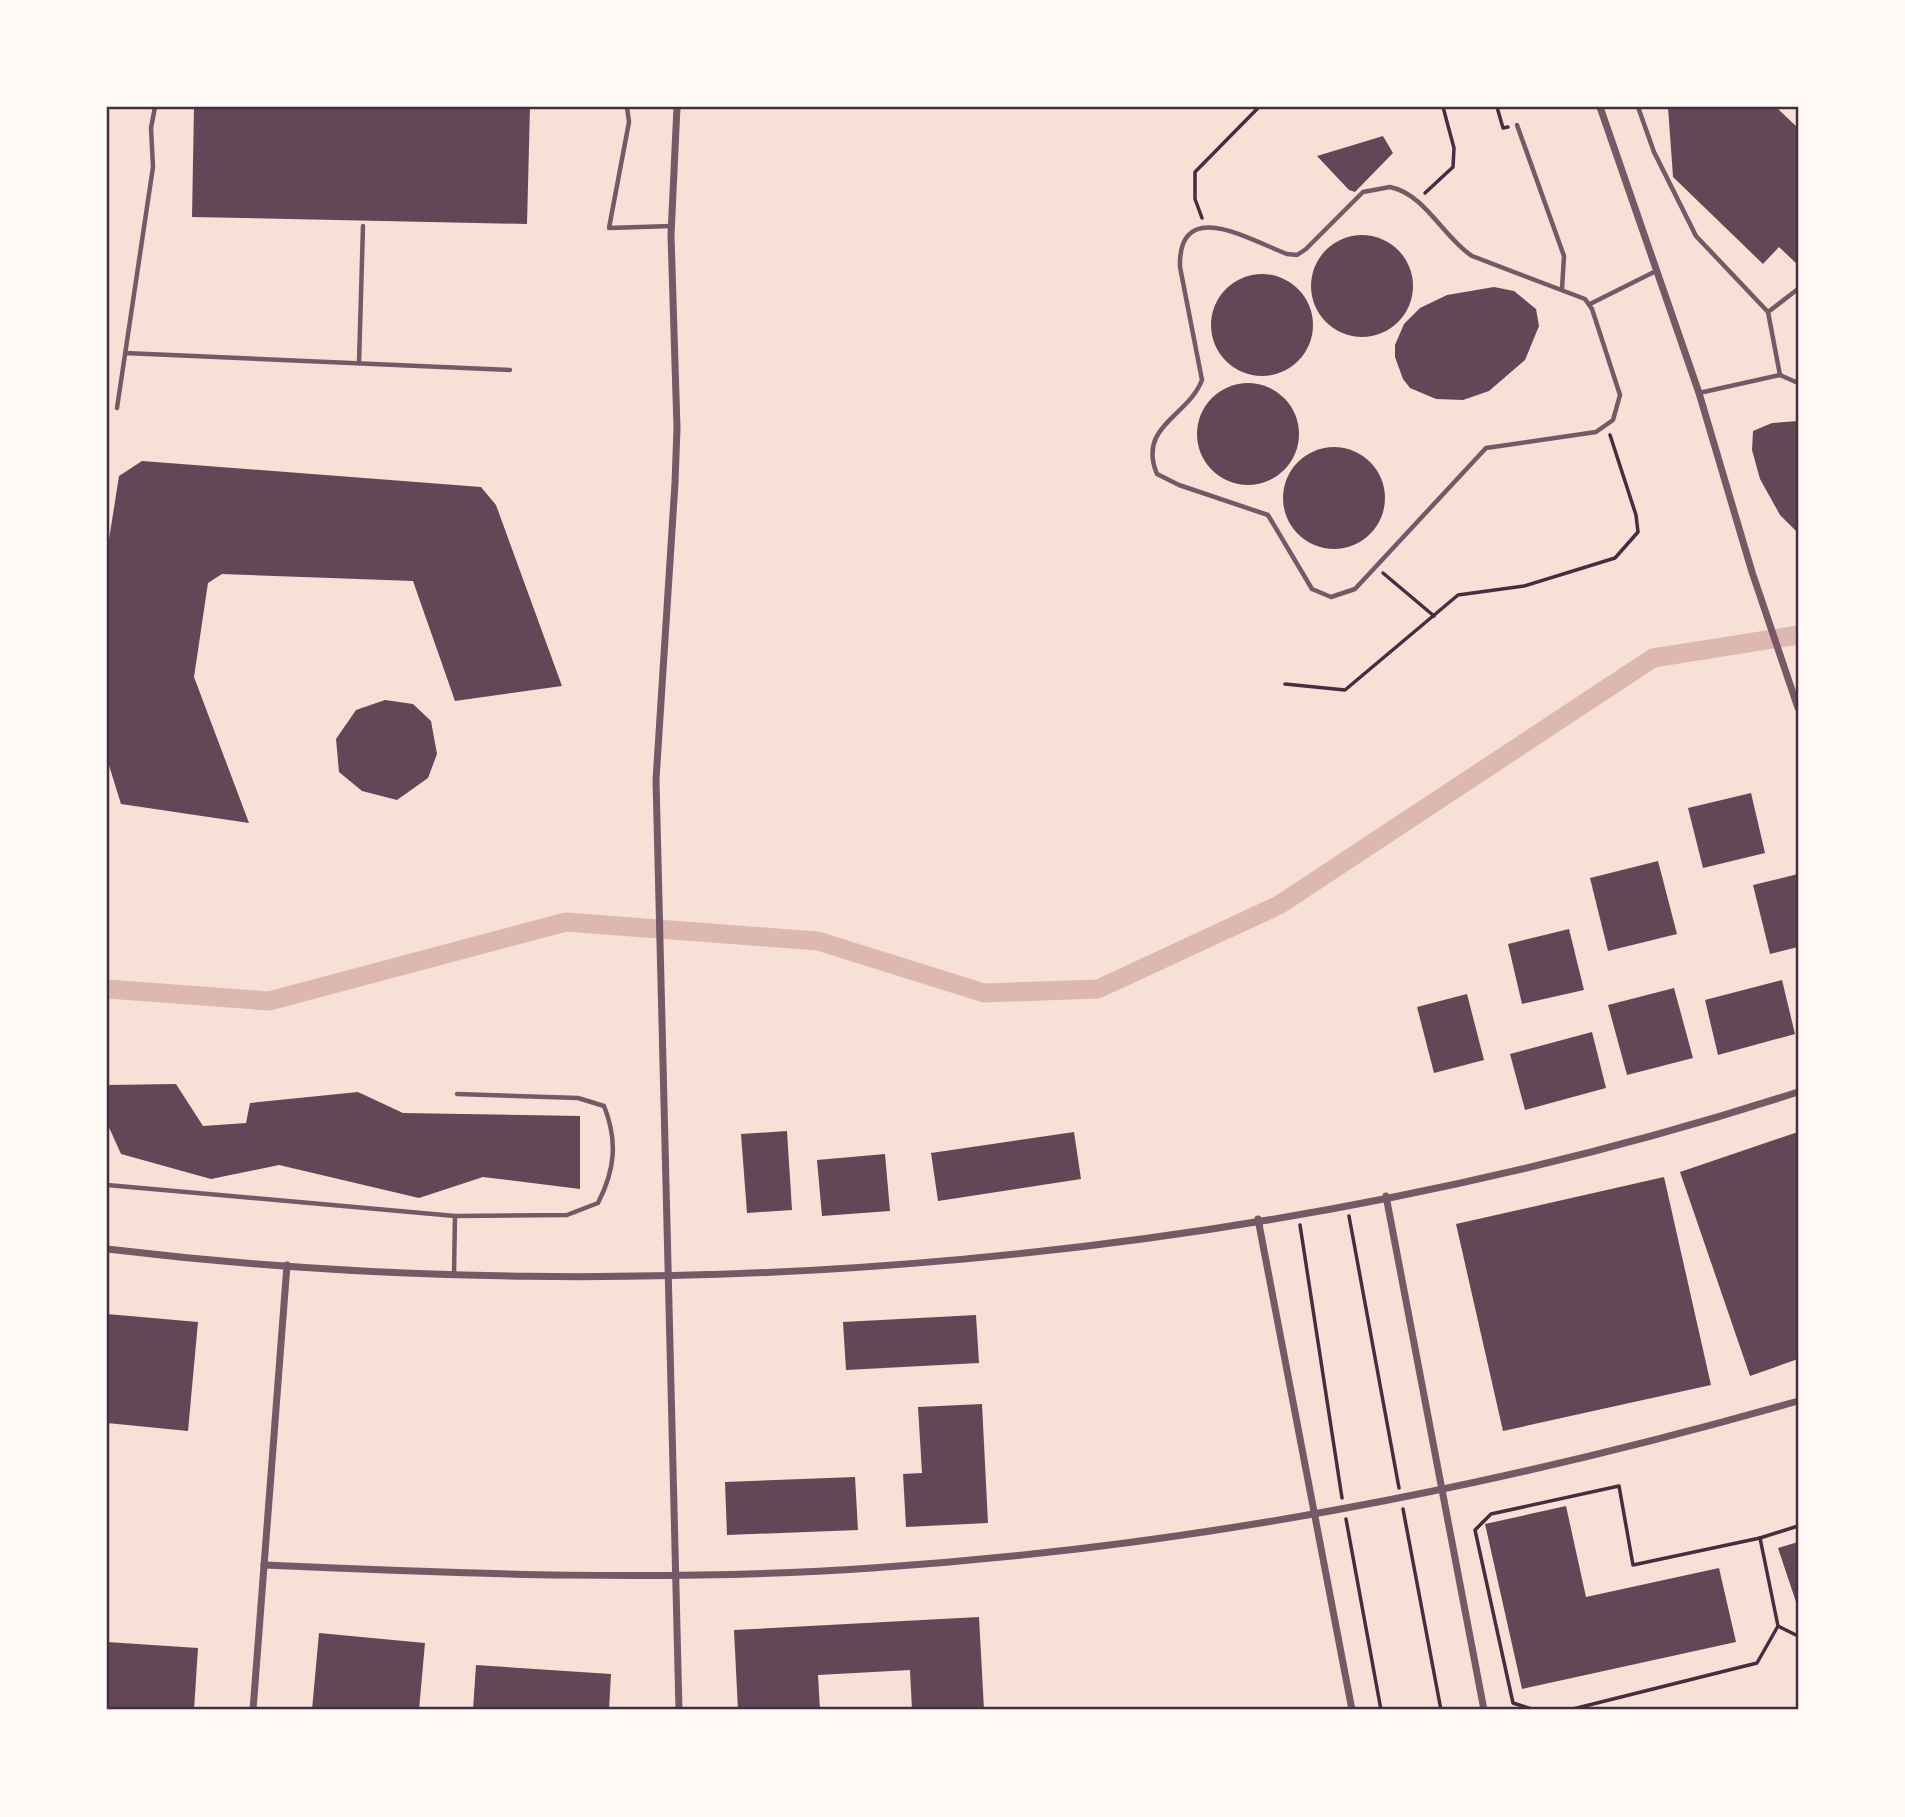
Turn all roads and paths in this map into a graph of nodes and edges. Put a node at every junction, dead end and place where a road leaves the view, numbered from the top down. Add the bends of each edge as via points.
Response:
1 (155, 107) edge
2 (627, 107) edge
3 (677, 107) edge
4 (1259, 107) edge
5 (1443, 107) edge
6 (1497, 107) edge
7 (1600, 107) edge
8 (1638, 107) edge
9 (1517, 125) joint
10 (1417, 201) junction
11 (363, 226) dead end
12 (671, 226) junction
13 (1205, 227) junction
14 (1657, 270) junction
15 (1562, 289) junction
16 (1798, 289) edge
17 (1590, 304) junction
18 (1768, 312) junction
19 (125, 353) junction
20 (359, 363) junction
21 (510, 370) dead end
22 (1780, 375) junction
23 (1798, 383) edge
24 (1699, 393) junction
25 (117, 408) dead end
26 (1607, 426) junction
27 (1376, 567) junction
28 (1434, 616) junction
29 (1285, 684) dead end
30 (1798, 708) edge
31 (1798, 1092) edge
32 (457, 1094) dead end
33 (107, 1185) edge
34 (1386, 1196) junction
35 (1346, 1204) junction
36 (1298, 1213) junction
37 (455, 1216) junction
38 (1258, 1219) junction
39 (107, 1249) edge
40 (287, 1265) junction
41 (667, 1273) junction
42 (454, 1275) junction
43 (1798, 1401) edge
44 (1442, 1491) junction
45 (1401, 1499) junction
46 (1344, 1510) junction
47 (1315, 1515) junction
48 (1798, 1526) edge
49 (1760, 1538) junction
50 (264, 1565) junction
51 (675, 1576) junction
52 (1778, 1626) junction
53 (1798, 1636) edge
54 (1522, 1708) edge
55 (253, 1710) edge
56 (679, 1710) edge
57 (1352, 1710) edge
58 (1381, 1710) edge
59 (1441, 1710) edge
60 (1484, 1710) edge
61 (1535, 1710) edge
62 (1569, 1710) edge

1 - 19 lane via 153,167
2 - 12 lane via 629,122 609,228
3 - 12 street
4 - 13 path via 1195,172 1195,199
5 - 10 path via 1454,148 1453,167
6 - 9 path via 1503,128
7 - 14 street
8 - 18 lane via 1654,152 1696,236
9 - 15 lane via 1564,256
10 - 13 lane via 1390,187 1363,192 1297,255 1227,230
10 - 15 lane via 1472,256
11 - 20 lane
12 - 41 street via 677,428 658,707 656,863
13 - 27 lane via 1187,235 1179,250 1202,380 1158,432 1151,454 1157,474 1268,515 1307,581 1320,593 1331,597 1348,593
14 - 17 lane
14 - 24 street
15 - 17 lane
16 - 18 lane
17 - 26 lane via 1620,395 1616,415
18 - 22 lane
19 - 20 lane
19 - 25 lane
20 - 21 lane
22 - 23 lane
22 - 24 lane
24 - 30 street
26 - 27 lane via 1596,432 1486,448
26 - 28 path via 1636,515 1637,532 1615,558 1524,586 1458,595
27 - 28 path
28 - 29 path via 1345,690
31 - 34 street via 1537,1163
32 - 37 lane via 578,1098 604,1106 612,1140 611,1176 598,1203 567,1215
33 - 37 lane
34 - 35 street
34 - 44 street
35 - 36 street
35 - 45 path
36 - 38 street
36 - 46 path
37 - 42 lane
38 - 41 street via 1108,1242 891,1265
38 - 47 street
39 - 40 street
40 - 42 street
40 - 50 street
41 - 42 street
41 - 51 street
43 - 44 street via 1654,1443
44 - 45 street
44 - 60 street
45 - 46 street
45 - 59 path
46 - 47 street
46 - 58 path
47 - 51 street via 1022,1556
47 - 57 street
48 - 49 path
49 - 52 path
49 - 54 path via 1633,1565 1619,1486 1491,1514 1475,1530 1513,1703
50 - 51 street
50 - 55 street
51 - 56 street
52 - 53 path
52 - 62 path via 1757,1663
54 - 61 path

